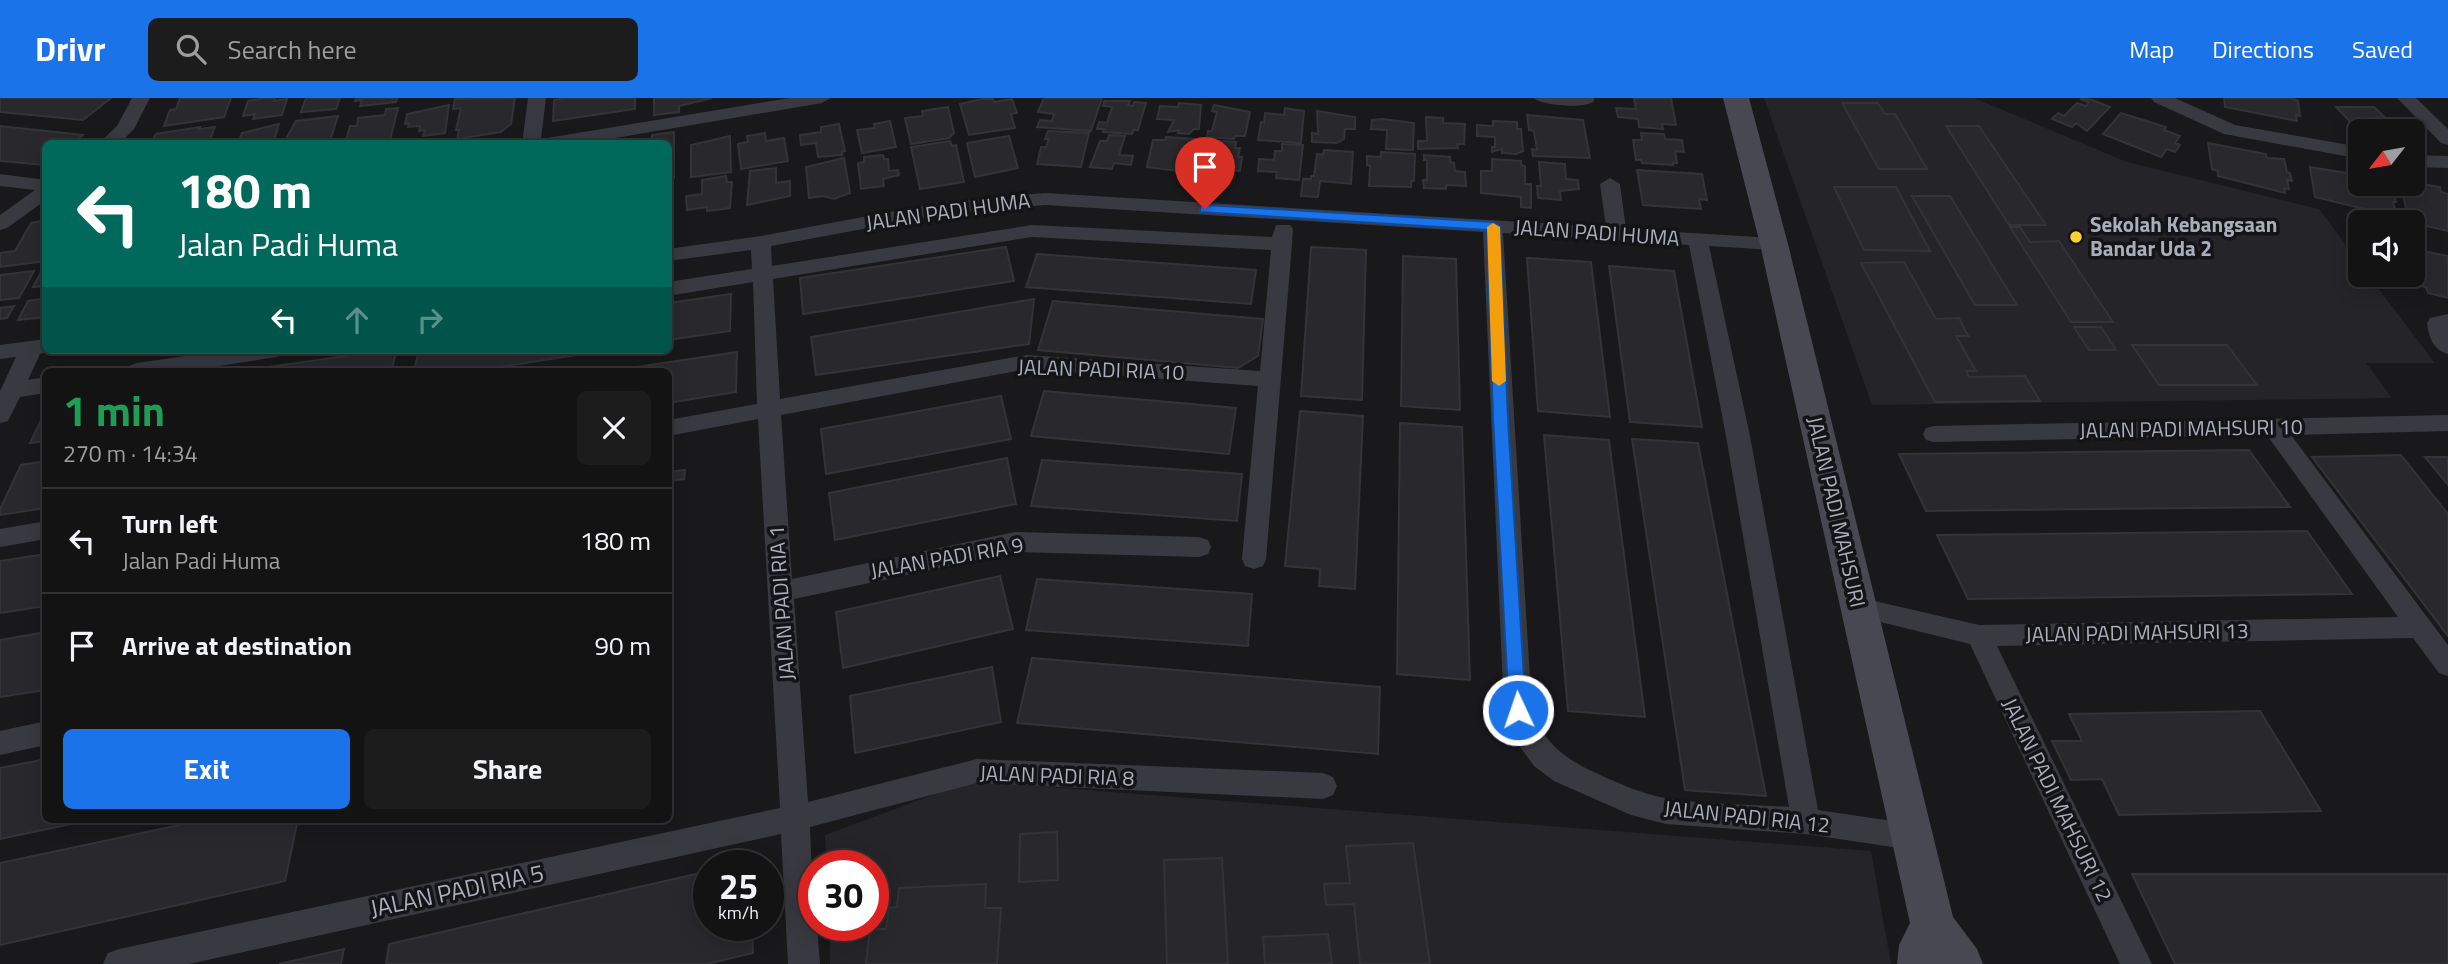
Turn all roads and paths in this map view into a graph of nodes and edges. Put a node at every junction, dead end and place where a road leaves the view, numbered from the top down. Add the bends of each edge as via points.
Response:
1 (141, 98) edge
2 (537, 98) edge
3 (822, 98) edge
4 (1543, 98) edge
5 (1736, 98) edge
6 (2160, 98) edge
7 (2406, 98) edge
8 (1585, 99) edge
9 (748, 103) edge
10 (2448, 139) edge
11 (112, 140) edge
12 (532, 140) edge
13 (563, 140) edge
14 (2348, 151) edge
15 (2426, 161) edge
16 (2448, 162) edge
17 (0, 180) edge
18 (1610, 184) dead end
19 (42, 187) edge
20 (42, 191) edge
21 (42, 208) edge
22 (16, 211) junction
23 (1285, 215) junction
24 (0, 224) edge
25 (1493, 226) junction
26 (1618, 234) junction
27 (1698, 240) junction
28 (761, 242) junction
29 (1282, 244) junction
30 (1774, 244) junction
31 (672, 254) edge
32 (763, 274) junction
33 (672, 288) edge
34 (39, 346) edge
35 (0, 352) edge
36 (250, 354) edge
37 (157, 368) edge
38 (1269, 379) junction
39 (42, 386) edge
40 (12, 390) junction
41 (769, 411) junction
42 (0, 415) edge
43 (2448, 423) edge
44 (672, 427) edge
45 (2274, 428) junction
46 (1934, 434) dead end
47 (42, 531) edge
48 (0, 538) edge
49 (1199, 547) dead end
50 (1254, 559) dead end
51 (782, 591) junction
52 (1857, 607) junction
53 (2420, 628) junction
54 (1979, 636) junction
55 (2448, 665) edge
56 (42, 734) edge
57 (0, 743) edge
58 (1323, 786) dead end
59 (796, 818) junction
60 (1806, 821) junction
61 (1912, 837) junction
62 (1926, 946) edge
63 (119, 964) edge
64 (804, 964) edge
65 (1961, 964) edge
66 (2136, 964) edge

1 - 11 street via 125,129
2 - 12 street
3 - 9 street
4 - 8 street
5 - 30 main road, JALAN PADI MAHSURI
6 - 14 street via 2230,130
7 - 10 street
9 - 13 street
15 - 16 street
17 - 19 street
18 - 26 street
20 - 22 street
21 - 22 street
22 - 24 street
23 - 25 street, JALAN PADI HUMA
23 - 28 street, JALAN PADI HUMA via 1045,199 944,208
23 - 29 street
25 - 26 street, JALAN PADI HUMA
25 - 60 street, JALAN PADI RIA 12 via 1518,710 1528,736 1544,757 1564,772 1631,802 1666,811
26 - 27 street, JALAN PADI HUMA
27 - 30 street, JALAN PADI HUMA
27 - 60 street via 1738,436
28 - 31 street, JALAN PADI HUMA
28 - 32 street, JALAN PADI RIA 1
29 - 32 street, JALAN PADI HUMA via 1032,231
29 - 38 street
30 - 52 main road, JALAN PADI MAHSURI
32 - 33 street, JALAN PADI HUMA
32 - 41 street, JALAN PADI RIA 1
34 - 35 street
34 - 40 street
36 - 37 street
38 - 41 street, JALAN PADI RIA 10 via 1027,362
38 - 50 street
39 - 40 street
40 - 42 street
41 - 44 street, JALAN PADI RIA 10
41 - 51 street, JALAN PADI RIA 1
43 - 45 street, JALAN PADI MAHSURI 10
45 - 46 street, JALAN PADI MAHSURI 10
45 - 53 street
47 - 48 street
49 - 51 street, JALAN PADI RIA 9 via 1015,542
51 - 59 street, JALAN PADI RIA 1
52 - 54 street, JALAN PADI MAHSURI 13
52 - 61 main road, JALAN PADI MAHSURI
53 - 54 street, JALAN PADI MAHSURI 13
53 - 55 street
54 - 66 street, JALAN PADI MAHSURI 12
56 - 57 street
58 - 59 street, JALAN PADI RIA 8 via 977,771
59 - 63 street, JALAN PADI RIA 5
59 - 64 street, JALAN PADI RIA 1
60 - 61 street, JALAN PADI RIA 12
61 - 62 main road, JALAN PADI MAHSURI
62 - 65 main road, JALAN PADI MAHSURI

